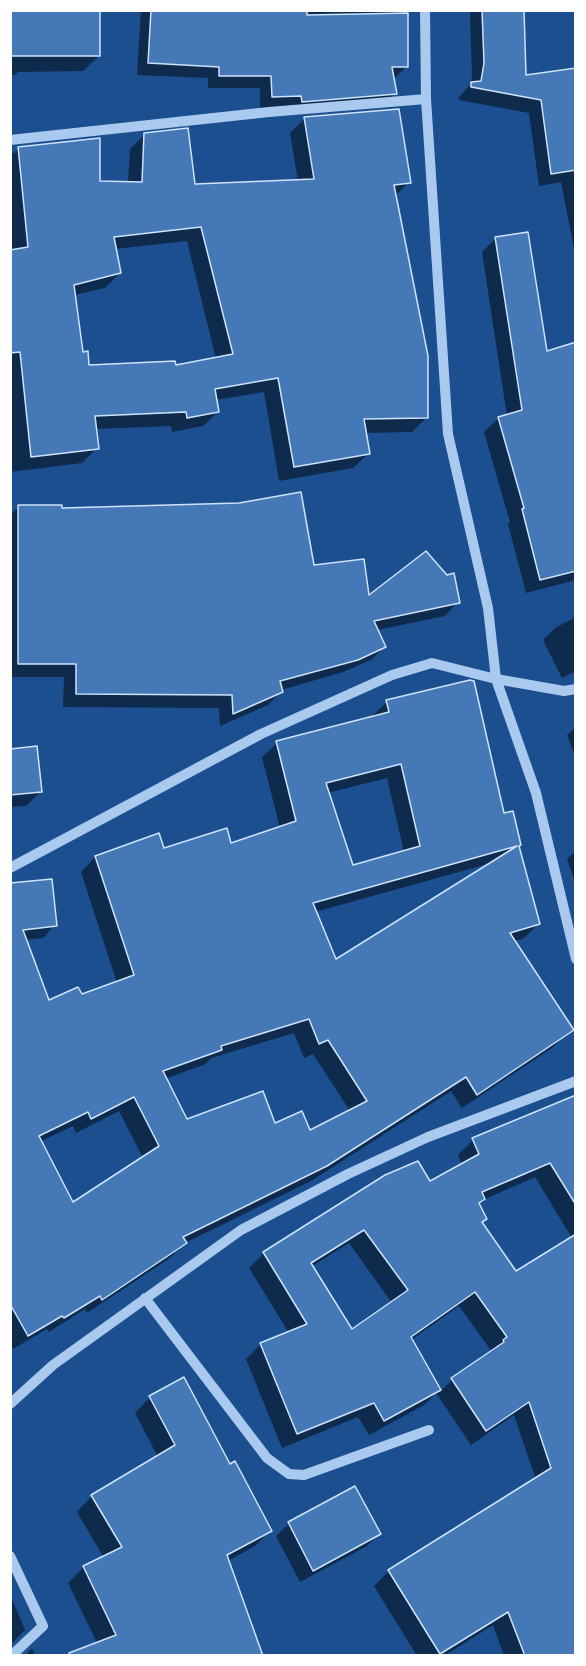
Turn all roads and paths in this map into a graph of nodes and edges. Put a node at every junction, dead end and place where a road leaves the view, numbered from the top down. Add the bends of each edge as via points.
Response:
1 (425, 10) edge
2 (426, 99) junction
3 (10, 140) edge
4 (496, 679) junction
5 (576, 689) edge
6 (10, 868) edge
7 (576, 959) edge
8 (576, 1081) edge
9 (146, 1299) junction
10 (10, 1404) edge
11 (429, 1430) dead end
12 (10, 1556) edge
13 (11, 1656) edge

1 - 2 street
2 - 3 street
2 - 4 street via 448,434 488,608
4 - 5 street via 564,691
4 - 6 street via 432,663 392,675 261,734
4 - 7 street via 536,794
8 - 9 street via 428,1137 348,1174 242,1230
9 - 10 street via 53,1365
9 - 11 street via 267,1458 289,1474 304,1475
12 - 13 street via 43,1626

